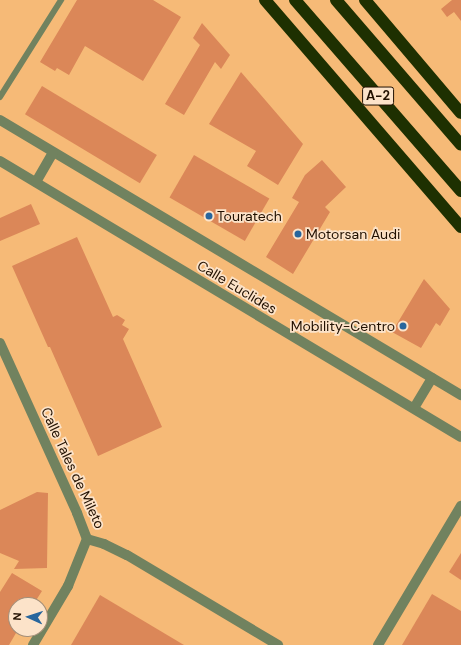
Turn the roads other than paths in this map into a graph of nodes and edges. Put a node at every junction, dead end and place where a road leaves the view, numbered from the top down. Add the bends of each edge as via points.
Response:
1 (61, 0) edge
2 (265, 0) edge
3 (296, 0) edge
4 (336, 0) edge
5 (365, 0) edge
6 (0, 97) edge
7 (461, 113) edge
8 (0, 120) edge
9 (461, 145) edge
10 (53, 152) junction
11 (0, 161) edge
12 (36, 182) junction
13 (461, 191) edge
14 (461, 227) edge
15 (0, 343) edge
16 (432, 378) junction
17 (461, 395) edge
18 (414, 408) junction
19 (461, 437) edge
20 (461, 506) edge
21 (87, 539) junction
22 (33, 645) edge
23 (278, 645) edge
24 (378, 645) edge

1 - 6 lane
2 - 14 highway
3 - 13 highway, A-2
4 - 9 highway, A-2
5 - 7 highway
8 - 10 street, Calle Euclides
10 - 12 street
10 - 16 street, Calle Euclides
11 - 12 street, Calle Euclides
12 - 18 street, Calle Euclides
15 - 21 street, Calle Tales de Mileto
16 - 17 street, Calle Euclides
16 - 18 street
18 - 19 street, Calle Euclides
20 - 24 street
21 - 22 street via 68,586
21 - 23 street, Calle Tales de Mileto via 127,555

